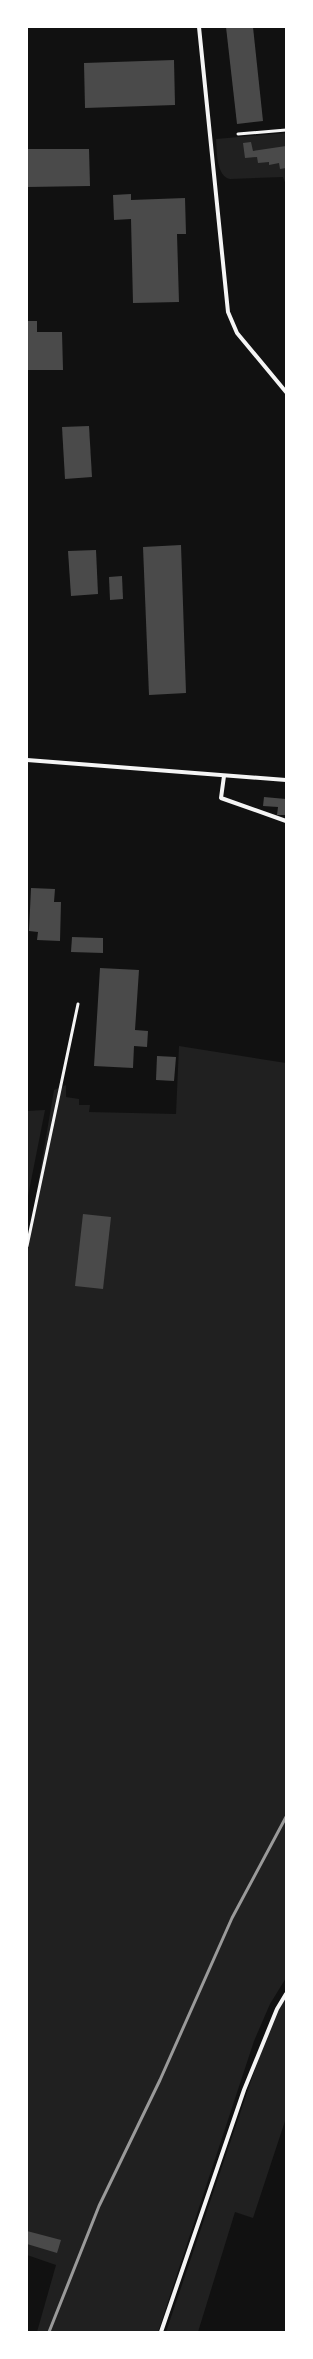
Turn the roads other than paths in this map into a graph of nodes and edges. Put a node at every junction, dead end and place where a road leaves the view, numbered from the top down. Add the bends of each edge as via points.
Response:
1 (199, 27) edge
2 (286, 130) edge
3 (238, 134) dead end
4 (286, 392) edge
5 (27, 760) edge
6 (224, 776) junction
7 (286, 780) edge
8 (286, 821) edge
9 (78, 1004) dead end
10 (27, 1246) edge
11 (286, 1994) edge
12 (161, 2332) edge

1 - 4 street via 228,312 237,333
2 - 3 lane
5 - 6 street
6 - 7 street
6 - 8 street via 221,798
9 - 10 lane
11 - 12 street via 277,2009 244,2090

